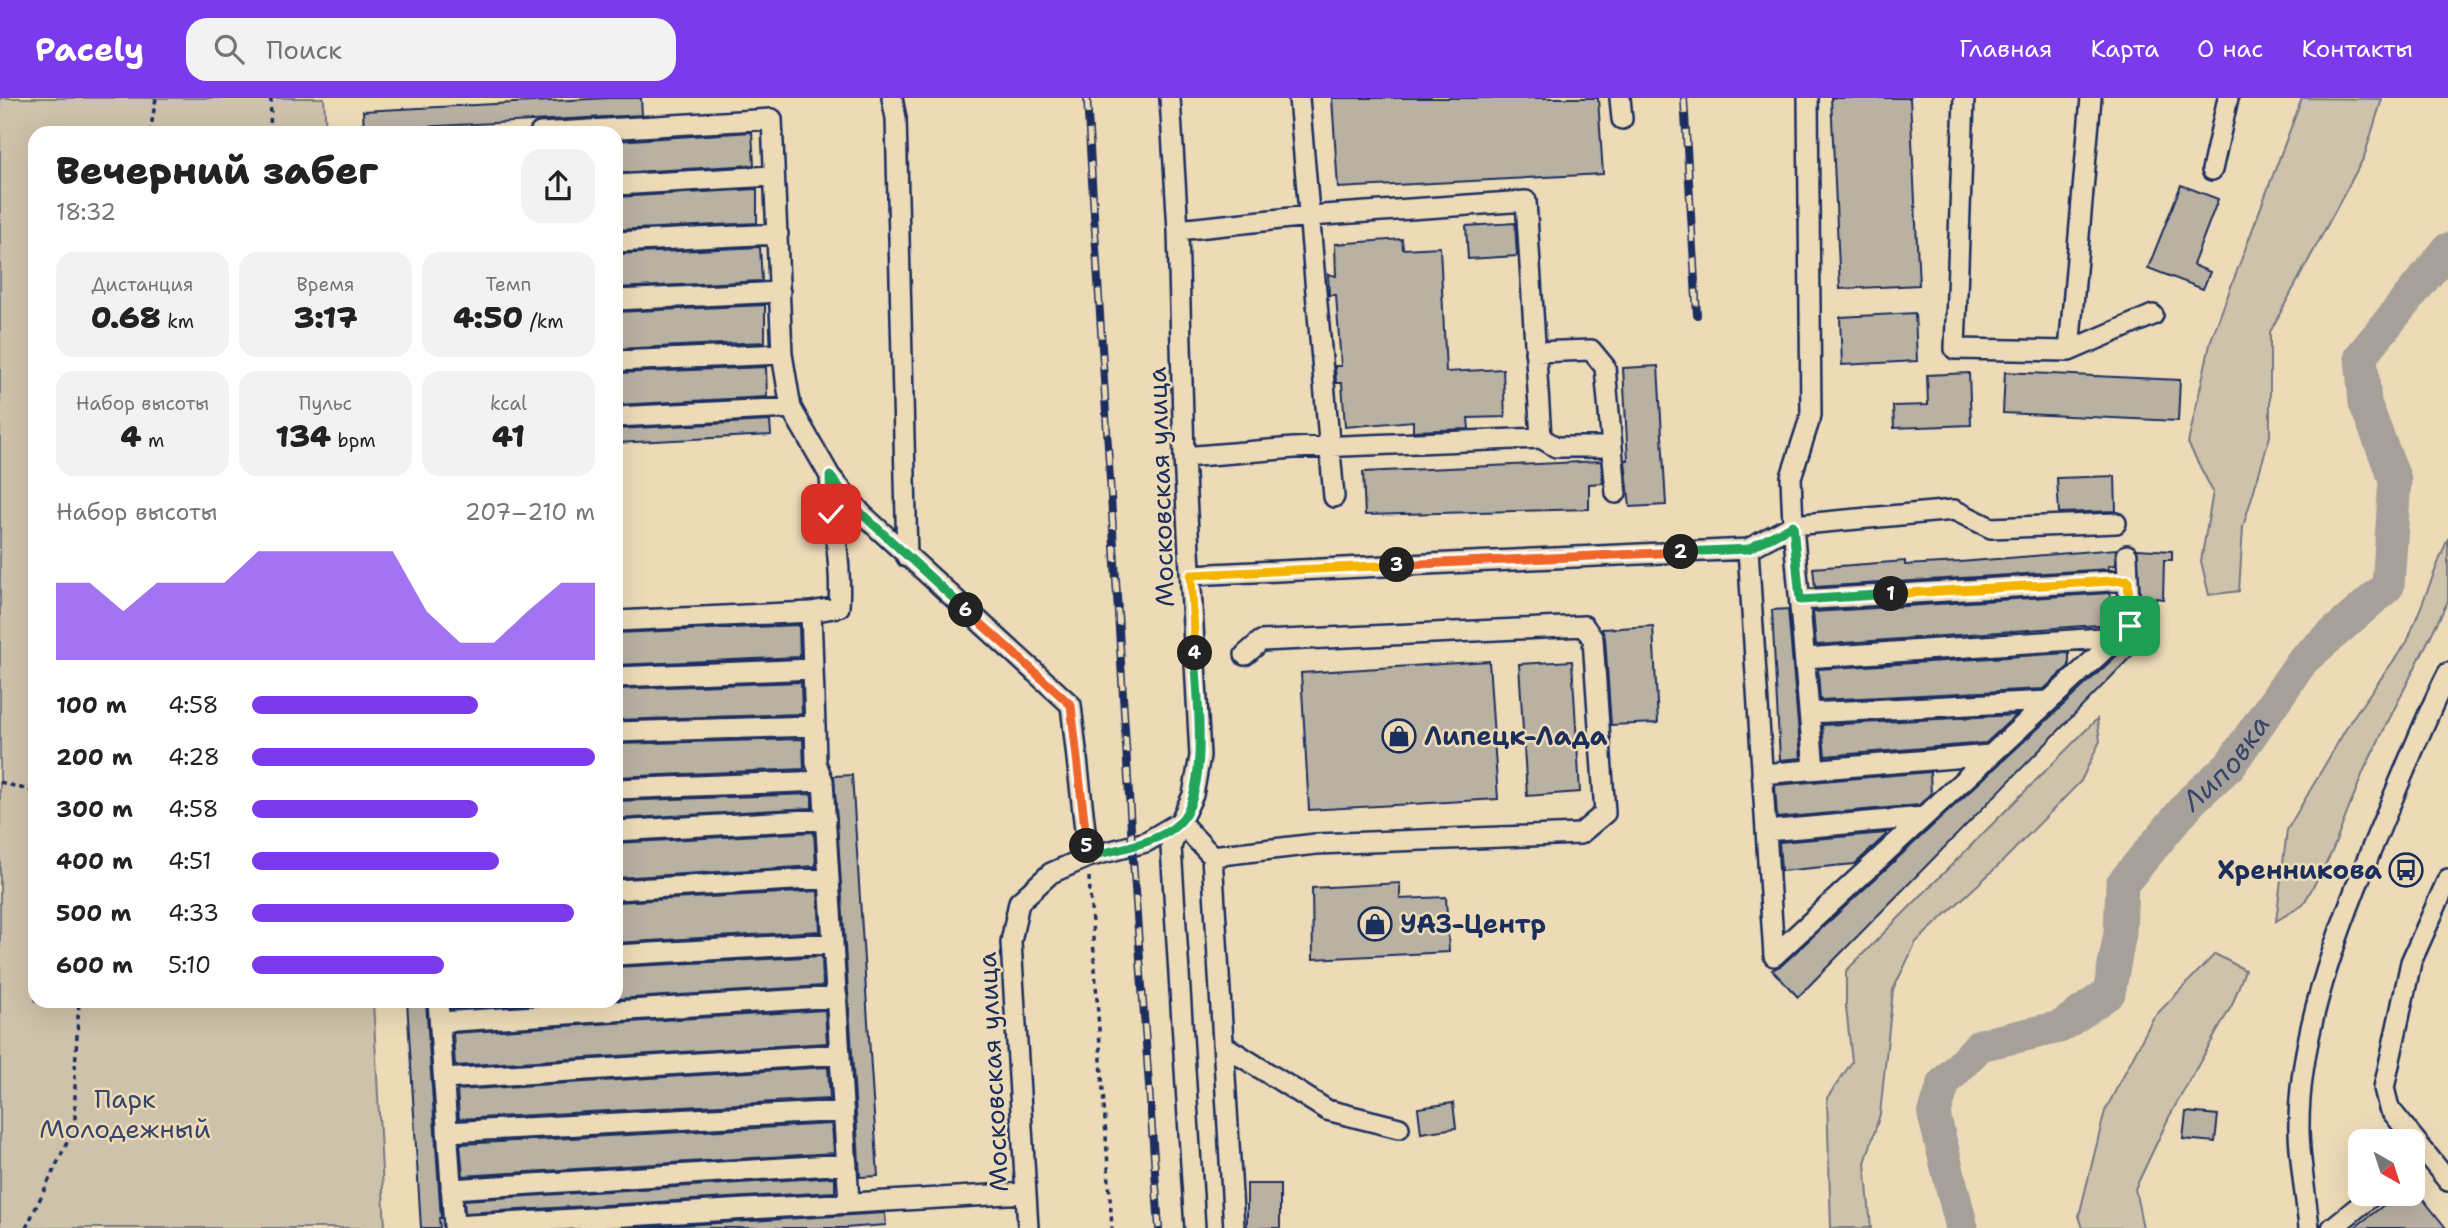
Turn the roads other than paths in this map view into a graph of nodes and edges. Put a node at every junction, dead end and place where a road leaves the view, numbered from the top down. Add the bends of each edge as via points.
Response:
1 (892, 98) edge
2 (1170, 98) edge
3 (1299, 98) edge
4 (1620, 98) edge
5 (1808, 98) edge
6 (1964, 98) edge
7 (2091, 98) edge
8 (2228, 98) edge
9 (1622, 119) dead end
10 (623, 128) edge
11 (2212, 170) dead end
12 (773, 176) junction
13 (623, 185) edge
14 (1309, 216) junction
15 (1178, 230) junction
16 (778, 234) junction
17 (623, 242) edge
18 (780, 292) junction
19 (623, 300) edge
20 (2153, 315) dead end
21 (2069, 351) junction
22 (1535, 352) junction
23 (782, 354) junction
24 (623, 361) edge
25 (791, 408) junction
26 (623, 417) edge
27 (1541, 438) junction
28 (1328, 446) junction
29 (1612, 447) junction
30 (1184, 457) junction
31 (830, 476) junction
32 (1616, 493) dead end
33 (1334, 497) dead end
34 (2116, 523) dead end
35 (1793, 525) junction
36 (1748, 549) junction
37 (2127, 555) dead end
38 (907, 557) junction
39 (1191, 575) junction
40 (2128, 580) junction
41 (1800, 600) junction
42 (811, 612) junction
43 (623, 621) edge
44 (2119, 637) junction
45 (1245, 655) dead end
46 (1805, 658) junction
47 (813, 669) junction
48 (2448, 673) edge
49 (623, 677) edge
50 (2049, 701) junction
51 (1809, 713) junction
52 (815, 726) junction
53 (623, 732) edge
54 (1990, 755) junction
55 (1814, 769) junction
56 (1762, 774) junction
57 (823, 781) junction
58 (623, 789) edge
59 (1924, 817) junction
60 (826, 819) junction
61 (1180, 822) junction
62 (623, 831) edge
63 (1766, 831) junction
64 (1212, 856) junction
65 (1088, 857) junction
66 (829, 878) junction
67 (2448, 879) edge
68 (623, 890) edge
69 (833, 943) junction
70 (623, 955) edge
71 (837, 997) junction
72 (439, 1008) edge
73 (440, 1022) junction
74 (1223, 1045) junction
75 (840, 1054) junction
76 (444, 1079) junction
77 (844, 1111) junction
78 (1399, 1128) dead end
79 (2402, 1129) edge
80 (447, 1132) junction
81 (2426, 1162) edge
82 (847, 1164) junction
83 (2448, 1181) edge
84 (451, 1189) junction
85 (1026, 1193) junction
86 (849, 1202) junction
87 (2359, 1206) edge
88 (1028, 1228) edge
89 (1195, 1228) edge
90 (1234, 1228) edge
91 (2309, 1228) edge
92 (2332, 1228) edge

1 - 38 street
2 - 15 street, Московская улица
3 - 14 street
4 - 9 street
5 - 35 street via 1811,415 1791,477
6 - 21 street via 1955,349
7 - 21 street
8 - 11 street
10 - 12 street via 772,119
12 - 13 street
12 - 16 street
14 - 15 street
14 - 22 street via 1526,201
14 - 28 street
15 - 30 street, Московская улица
16 - 17 street
16 - 18 street
18 - 19 street
18 - 23 street
20 - 21 street
22 - 27 street
22 - 29 street via 1591,350 1605,367
23 - 24 street
23 - 25 street
25 - 26 street
25 - 31 street
27 - 28 street
27 - 29 street via 1556,447
28 - 30 street
28 - 33 street
29 - 32 street
30 - 39 street, Московская улица
31 - 38 street
31 - 42 street via 840,582 838,607
34 - 35 street via 1991,528 1954,510
35 - 36 street
35 - 41 street
36 - 39 street
36 - 56 street
37 - 40 street
38 - 65 street via 1071,705
39 - 61 street, Московская улица via 1200,756 1193,795
40 - 41 street
40 - 44 street via 2130,626
41 - 46 street
42 - 43 street
42 - 47 street
44 - 46 street
44 - 50 street
45 - 64 street via 1261,641 1584,626 1593,639 1605,813 1580,834 1316,844
46 - 51 street
47 - 49 street
47 - 52 street
48 - 91 street via 2374,843 2320,996 2309,1041 2299,1132
50 - 51 street
50 - 54 street
51 - 55 street
52 - 53 street
52 - 57 street via 816,764
54 - 55 street
54 - 59 street
55 - 56 street
56 - 63 street
57 - 58 street
57 - 60 street
59 - 63 street
59 - 63 street via 1774,956
60 - 62 street
60 - 66 street
61 - 64 street
61 - 65 street, Московская улица via 1146,842
61 - 89 street via 1171,847
64 - 74 street
65 - 85 street, Московская улица via 1051,873 1019,902 1011,942
66 - 68 street
66 - 69 street
67 - 79 street via 2411,962 2384,1088 2389,1108
69 - 70 street
69 - 71 street
71 - 73 street
71 - 75 street
72 - 73 street
73 - 76 street
74 - 78 street via 1327,1110
74 - 90 street
75 - 76 street
75 - 77 street
76 - 80 street
77 - 80 street
77 - 82 street
80 - 84 street
81 - 83 street
82 - 84 street
82 - 86 street
84 - 86 street via 454,1226
85 - 86 street
85 - 88 street, Московская улица
87 - 92 street

